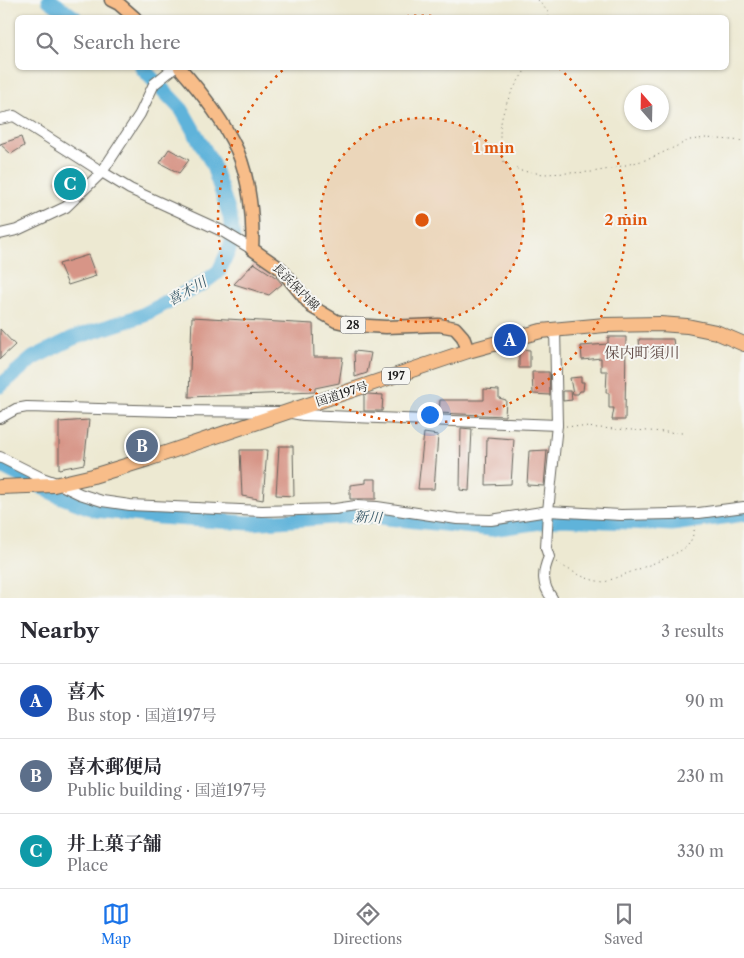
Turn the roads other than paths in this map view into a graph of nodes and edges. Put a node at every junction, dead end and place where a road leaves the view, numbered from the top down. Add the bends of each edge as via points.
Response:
1 (112, 0) edge
2 (132, 15) edge
3 (172, 70) edge
4 (182, 70) edge
5 (0, 119) edge
6 (102, 172) junction
7 (0, 234) edge
8 (249, 248) junction
9 (555, 328) junction
10 (744, 344) edge
11 (468, 351) junction
12 (286, 412) junction
13 (0, 418) edge
14 (558, 426) junction
15 (0, 456) edge
16 (56, 484) junction
17 (0, 488) edge
18 (744, 507) edge
19 (548, 510) junction
20 (552, 598) edge

1 - 2 main road
3 - 6 street via 154,84 140,114
4 - 8 main road via 204,96 238,151 252,210
5 - 6 street via 14,116
6 - 7 street via 66,207 17,230
6 - 8 street via 130,189 222,231
8 - 11 main road, 長浜保内線 / 28 via 281,269 312,307 336,321 386,327 439,325 455,328 463,337
9 - 10 highway, 国道197号 / 197 via 687,326 716,332
9 - 11 highway, 国道197号 / 197
9 - 14 street
11 - 12 highway, 国道197号 / 197
12 - 13 street via 27,407
12 - 14 street via 304,416
12 - 16 highway, 国道197号 / 197 via 148,459
14 - 19 street
15 - 16 street
16 - 17 highway, 国道197号 / 197
16 - 19 street via 80,494 130,506 262,511 356,506 466,520 491,520
18 - 19 street via 698,513 622,515
19 - 20 street via 546,548 549,558 544,568 544,582

